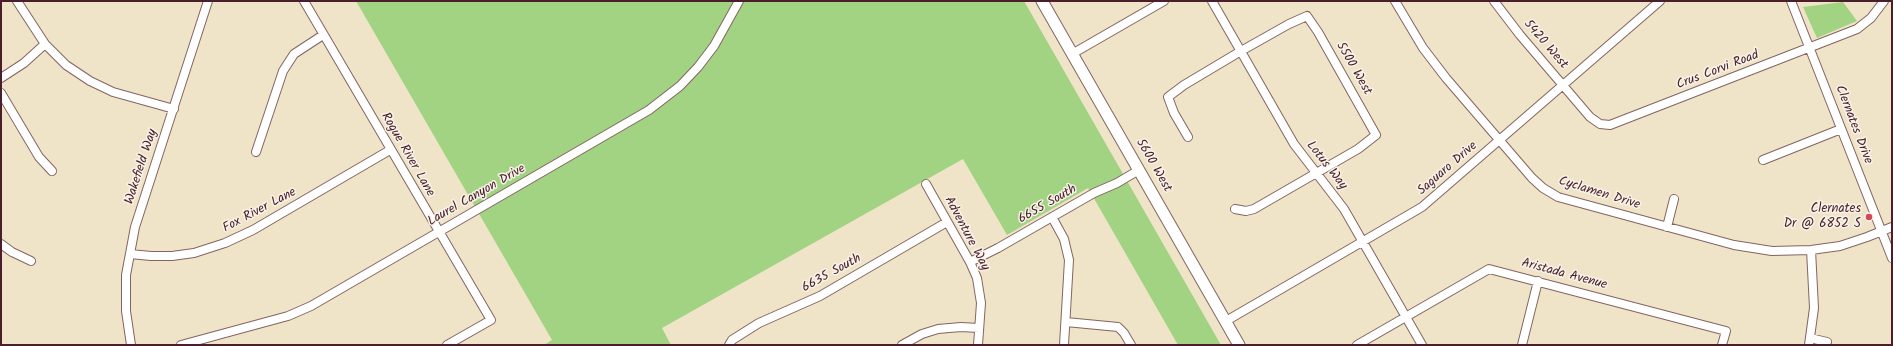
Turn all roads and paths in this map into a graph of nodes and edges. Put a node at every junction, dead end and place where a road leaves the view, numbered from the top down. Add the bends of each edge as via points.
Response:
1 (17, 1) edge
2 (208, 1) edge
3 (304, 1) edge
4 (739, 1) edge
5 (1042, 1) edge
6 (1164, 1) edge
7 (1212, 1) edge
8 (1396, 1) edge
9 (1494, 1) edge
10 (1660, 1) edge
11 (1791, 1) edge
12 (1884, 1) edge
13 (323, 35) junction
14 (45, 44) junction
15 (1810, 48) junction
16 (1241, 51) junction
17 (1072, 54) junction
18 (1, 78) edge
19 (1563, 85) junction
20 (1, 93) edge
21 (174, 110) junction
22 (1841, 129) junction
23 (1188, 137) dead end
24 (1499, 140) junction
25 (390, 150) junction
26 (256, 152) dead end
27 (1763, 160) dead end
28 (1139, 170) junction
29 (52, 171) dead end
30 (1318, 172) junction
31 (926, 184) dead end
32 (1674, 199) dead end
33 (1235, 209) dead end
34 (1052, 217) junction
35 (947, 222) junction
36 (1667, 227) junction
37 (1892, 227) edge
38 (438, 232) junction
39 (1882, 232) junction
40 (1363, 242) junction
41 (1, 244) edge
42 (1811, 250) junction
43 (130, 254) junction
44 (1892, 258) edge
45 (31, 261) dead end
46 (970, 262) junction
47 (1538, 281) junction
48 (1406, 316) junction
49 (1226, 321) junction
50 (1066, 322) junction
51 (979, 328) junction
52 (1810, 341) edge
53 (1827, 342) dead end
54 (131, 345) edge
55 (181, 345) edge
56 (447, 345) edge
57 (729, 345) edge
58 (902, 345) edge
59 (978, 345) edge
60 (1064, 345) edge
61 (1131, 345) edge
62 (1239, 345) edge
63 (1357, 345) edge
64 (1422, 345) edge
65 (1522, 345) edge
66 (1722, 345) edge

1 - 14 street
2 - 21 street, Wakefield Way
3 - 13 street, Rogue River Lane
4 - 38 street, Laurel Canyon Drive via 706,56 690,77 670,95 650,110
5 - 17 main road, 5600 West
6 - 17 street
7 - 16 street, Lotus Way
8 - 24 street, Cyclamen Drive via 1434,63
9 - 19 street, 5420 West via 1520,36
10 - 19 street, Saguaro Drive
11 - 15 street, Clernates Drive
12 - 15 street, Crus Corvi Road via 1861,27
13 - 25 street, Rogue River Lane
13 - 26 street via 294,54 283,71
14 - 18 street via 24,63
14 - 21 street via 66,65 90,81 113,92
15 - 19 street, Crus Corvi Road via 1610,125 1595,121
15 - 22 street, Clernates Drive
16 - 23 street via 1168,97
16 - 30 street, Lotus Way via 1294,144
16 - 30 street, 5500 West via 1307,16 1318,32 1376,135 1358,149
17 - 28 main road, 5600 West
19 - 24 street, Saguaro Drive
20 - 29 street via 39,157
21 - 43 street, Wakefield Way via 135,227
22 - 27 street
22 - 39 street, Clernates Drive
24 - 36 street, Cyclamen Drive via 1532,178 1550,193
24 - 40 street, Saguaro Drive via 1422,207
25 - 38 street, Rogue River Lane
25 - 43 street, Fox River Lane via 253,230 225,243 194,253 172,256
28 - 34 street, 6655 South
28 - 49 main road, 5600 West
30 - 33 street via 1254,209
30 - 40 street, Lotus Way
31 - 35 street, Adventure Way
32 - 36 street
34 - 46 street, 6655 South
34 - 50 street via 1064,239 1069,260
35 - 46 street, Adventure Way
35 - 57 street, 6635 South via 820,296 759,324 732,340
36 - 42 street, Cyclamen Drive via 1746,247 1785,251
37 - 39 street, Cyclamen Drive
38 - 55 street, Laurel Canyon Drive via 311,306 288,316
38 - 56 street, Rogue River Lane via 491,320
39 - 42 street, Cyclamen Drive via 1854,242
39 - 44 street, Clernates Drive
40 - 48 street, Lotus Way
40 - 49 street, Saguaro Drive
41 - 45 street
42 - 52 street via 1815,296
43 - 54 street, Wakefield Way via 126,276 126,311
46 - 51 street, Adventure Way via 981,303
47 - 48 street, Aristada Avenue via 1489,269
47 - 65 street
47 - 66 street, Aristada Avenue via 1726,331
48 - 63 street, Aristada Avenue
48 - 64 street, Lotus Way
49 - 62 main road, 5600 West
50 - 60 street
50 - 61 street via 1118,327
51 - 58 street via 938,329
51 - 59 street, Adventure Way
52 - 53 street

